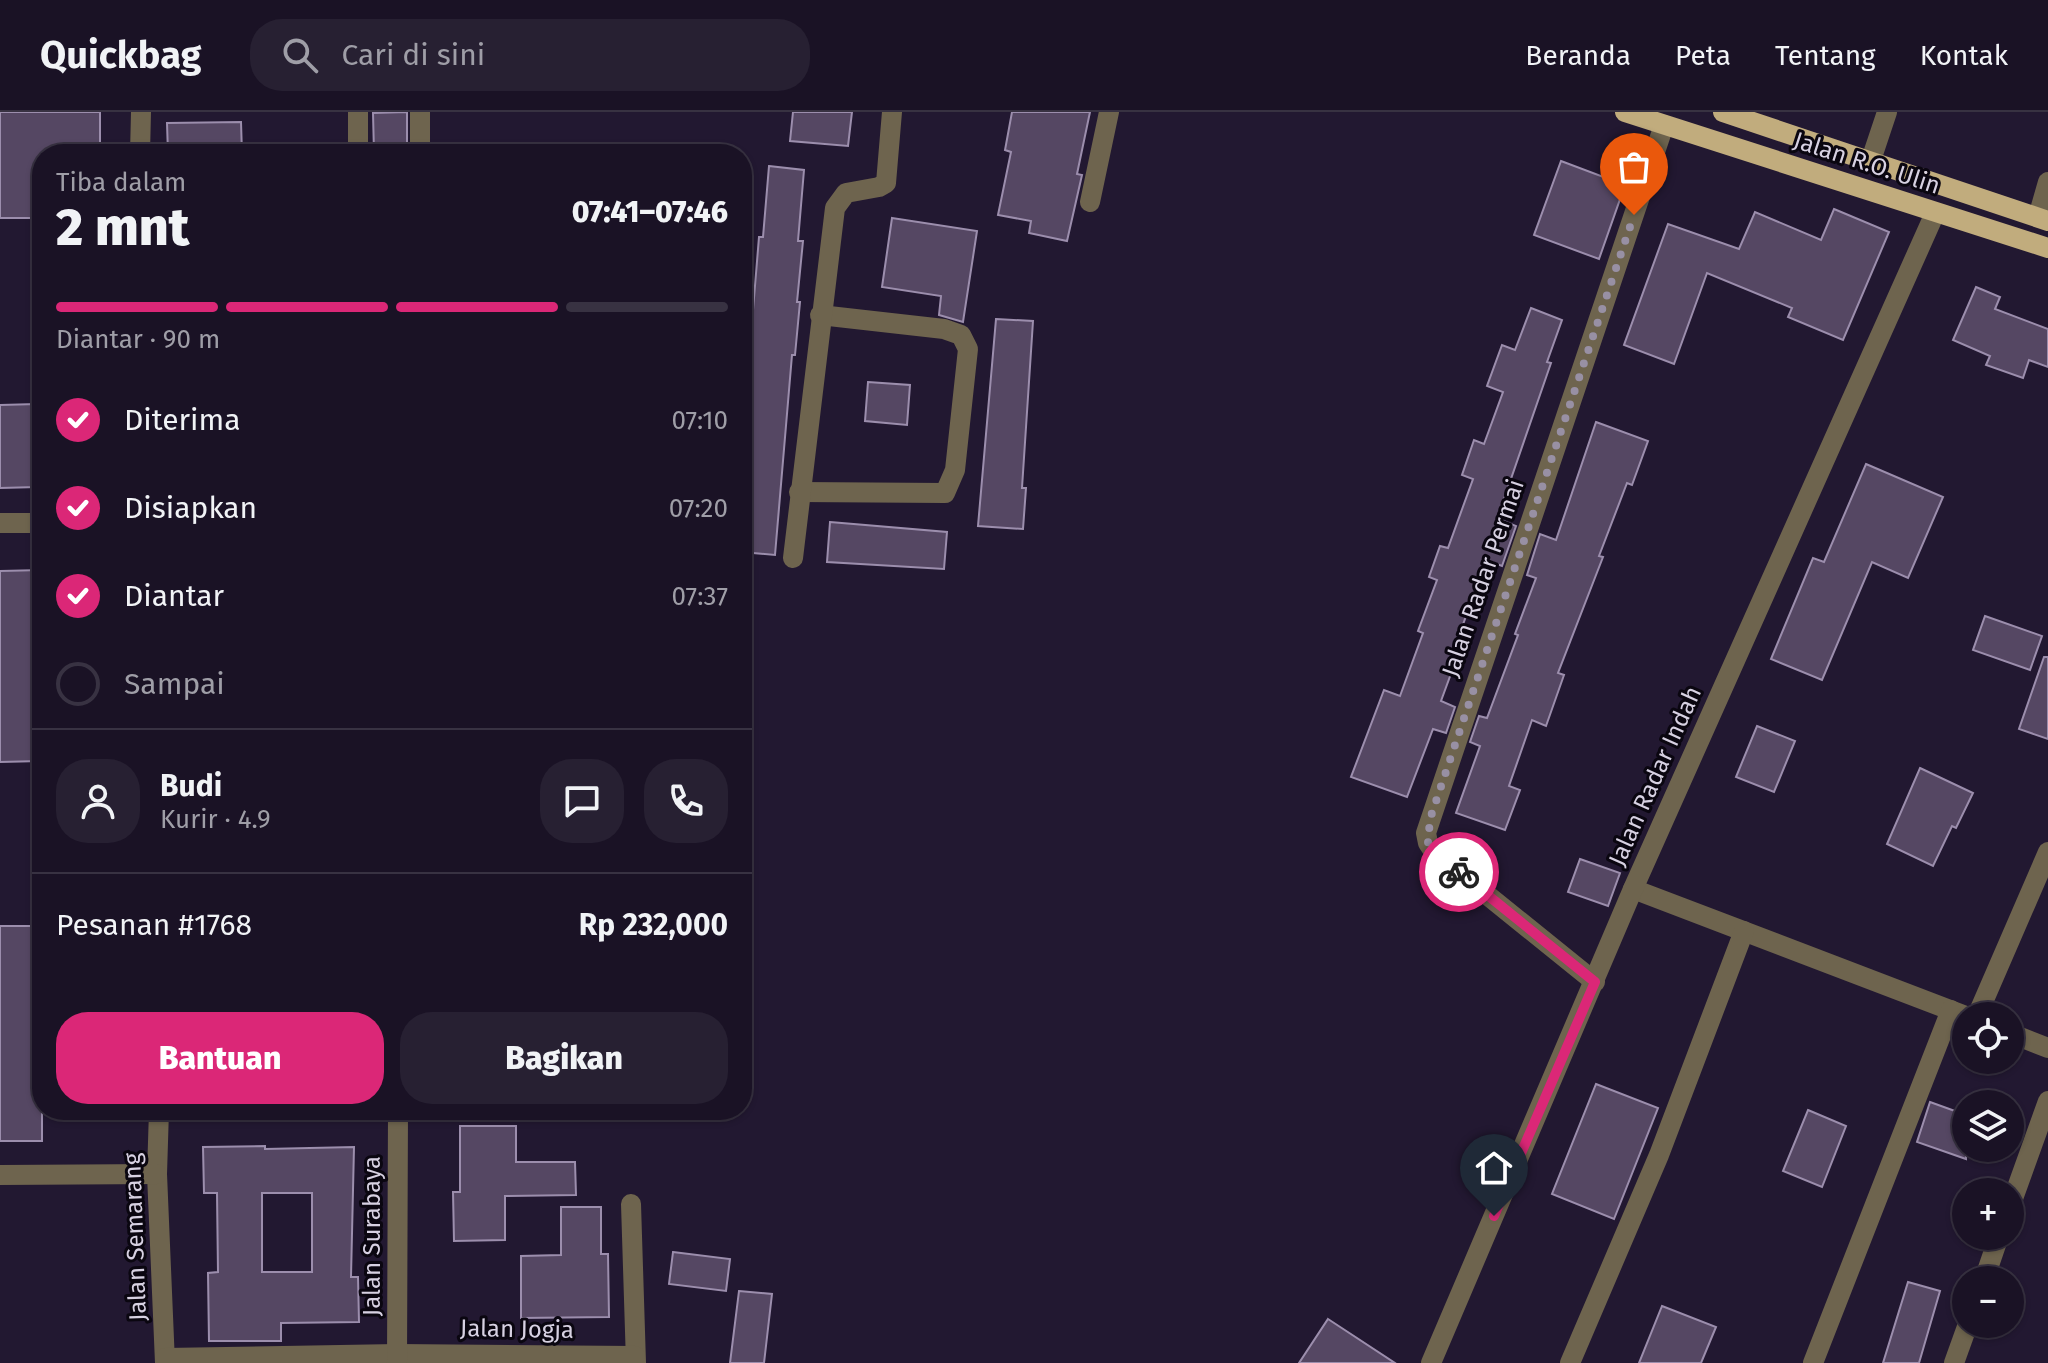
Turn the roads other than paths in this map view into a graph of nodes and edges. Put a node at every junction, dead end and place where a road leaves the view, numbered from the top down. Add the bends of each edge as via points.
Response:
1 (141, 112) edge
2 (358, 112) edge
3 (420, 112) edge
4 (892, 112) edge
5 (1109, 112) edge
6 (1625, 112) edge
7 (1723, 112) edge
8 (1887, 112) edge
9 (1664, 125) junction
10 (140, 144) edge
11 (358, 144) edge
12 (420, 144) edge
13 (1871, 160) junction
14 (2048, 182) edge
15 (1090, 202) dead end
16 (1935, 213) junction
17 (2043, 219) edge
18 (2048, 248) edge
19 (820, 315) junction
20 (799, 492) junction
21 (0, 523) edge
22 (32, 523) edge
23 (793, 558) dead end
24 (2048, 852) edge
25 (1633, 889) junction
26 (1744, 931) junction
27 (1595, 982) junction
28 (1983, 1002) edge
29 (1952, 1011) edge
30 (1952, 1027) edge
31 (2024, 1039) edge
32 (2048, 1048) edge
33 (2048, 1101) edge
34 (159, 1120) edge
35 (398, 1120) edge
36 (2042, 1136) edge
37 (157, 1174) junction
38 (0, 1175) edge
39 (2023, 1178) edge
40 (631, 1204) dead end
41 (1963, 1338) edge
42 (397, 1358) edge
43 (636, 1360) edge
44 (165, 1361) edge
45 (1431, 1363) edge
46 (1570, 1363) edge
47 (1813, 1363) edge
48 (1954, 1363) edge

1 - 10 street
2 - 11 street
3 - 12 street
4 - 19 street via 886,183 846,193 835,208
5 - 15 street
6 - 9 main road, Jalan R.O. Ulin
7 - 13 main road, Jalan R.O. Ulin
8 - 13 street
9 - 16 main road, Jalan R.O. Ulin
9 - 27 street, Jalan Radar Permai via 1426,833 1434,852
13 - 17 main road, Jalan R.O. Ulin
14 - 17 street
16 - 18 main road, Jalan R.O. Ulin
16 - 25 street, Jalan Radar Indah
19 - 20 street
19 - 20 street via 961,335 968,349 955,470 945,493
20 - 23 street
21 - 22 street
24 - 28 street
25 - 26 street
25 - 27 street, Jalan Radar Indah
26 - 29 street
26 - 46 street via 1659,1155
27 - 45 street, Jalan Radar Indah
30 - 47 street
31 - 32 street
33 - 36 street
34 - 37 street, Jalan Semarang
35 - 42 street, Jalan Surabaya
36 - 39 street
37 - 38 street
37 - 44 street, Jalan Semarang
40 - 43 street
41 - 48 street
42 - 43 street, Jalan Jogja
42 - 44 street, Jalan Jogja

